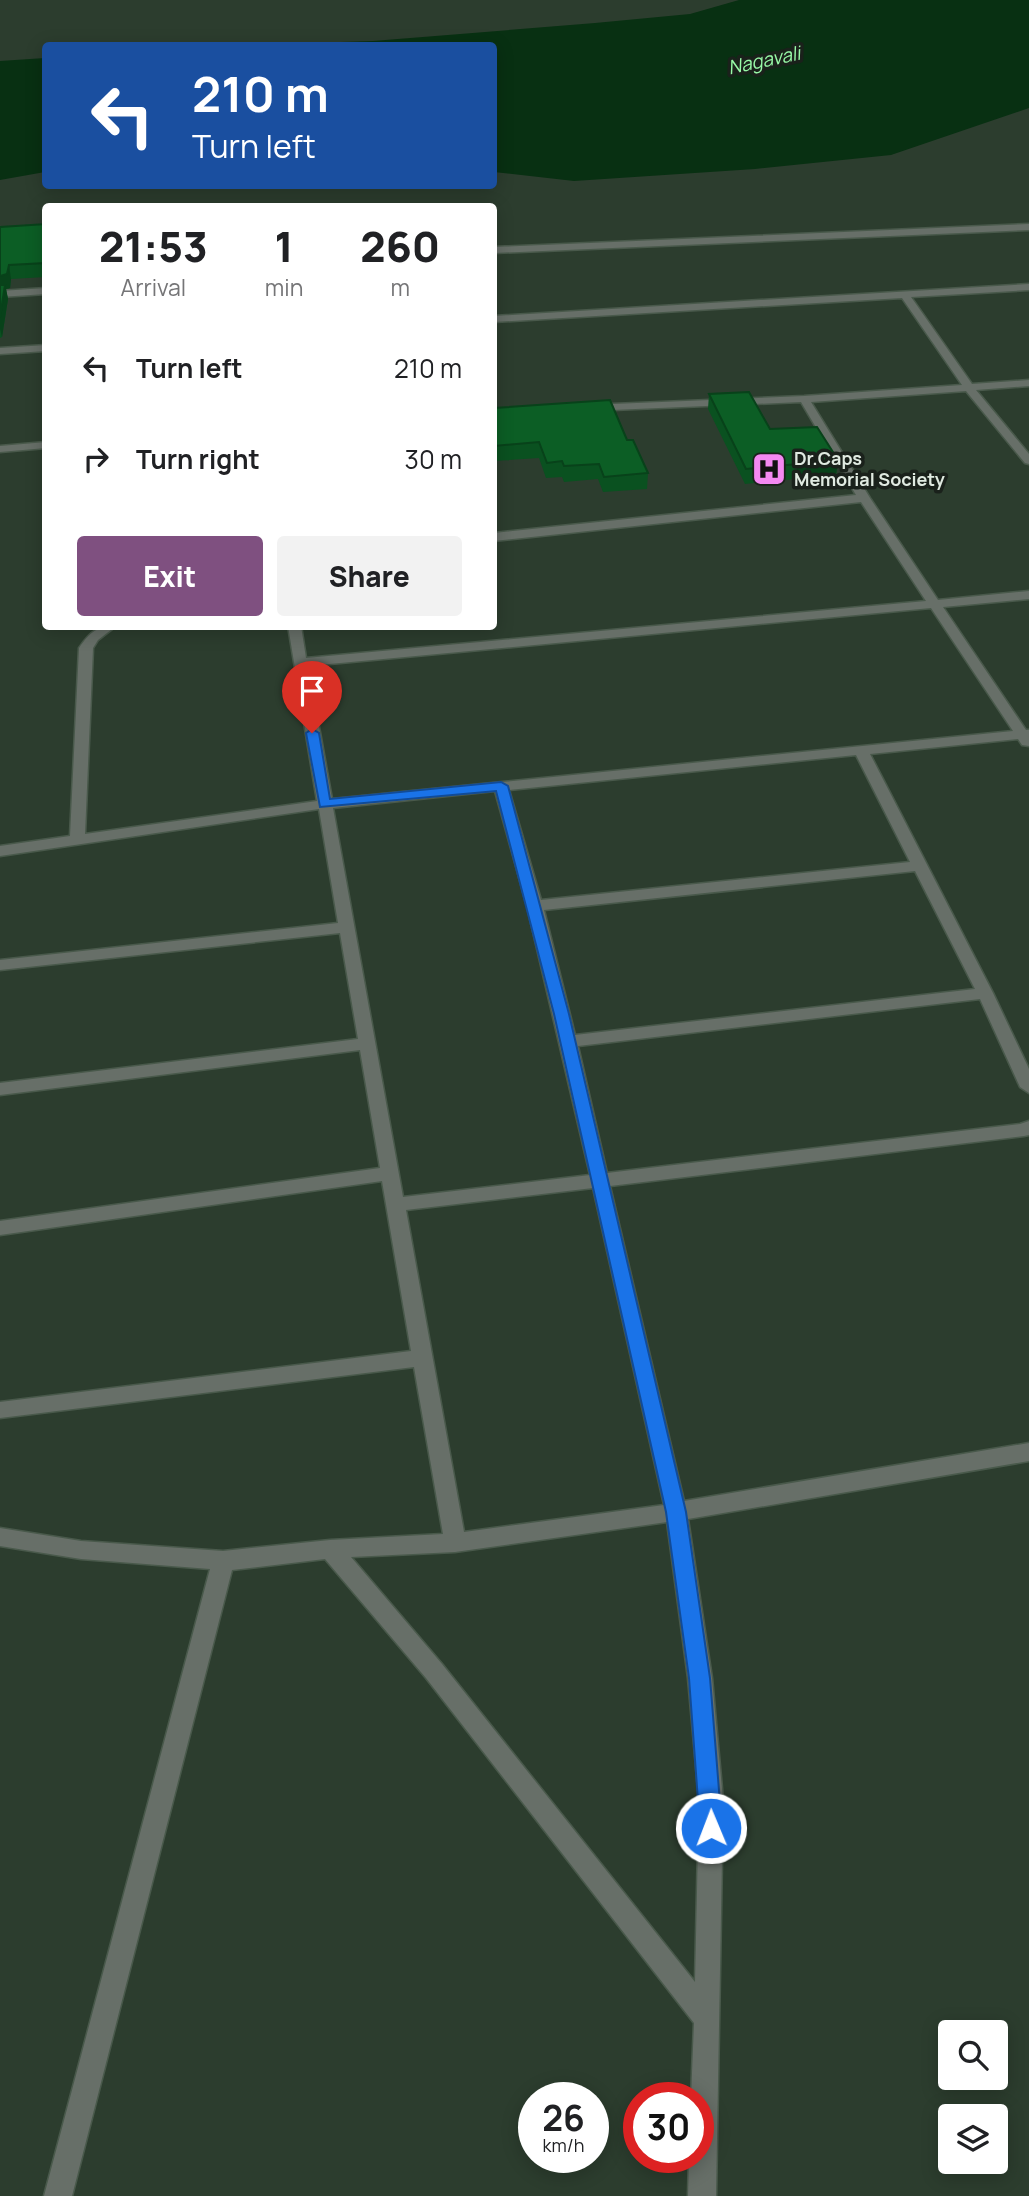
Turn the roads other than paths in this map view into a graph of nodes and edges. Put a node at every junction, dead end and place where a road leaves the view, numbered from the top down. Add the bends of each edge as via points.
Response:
1 (1029, 227) edge
2 (497, 250) edge
3 (1029, 287) edge
4 (42, 291) edge
5 (0, 294) edge
6 (904, 294) junction
7 (497, 319) edge
8 (42, 348) edge
9 (0, 351) edge
10 (1029, 383) edge
11 (970, 389) junction
12 (804, 399) junction
13 (574, 409) edge
14 (42, 445) edge
15 (0, 449) edge
16 (1029, 461) edge
17 (864, 498) junction
18 (497, 537) edge
19 (1029, 595) edge
20 (934, 603) junction
21 (104, 630) edge
22 (295, 630) edge
23 (300, 663) junction
24 (1027, 738) edge
25 (861, 751) junction
26 (501, 786) junction
27 (325, 804) junction
28 (77, 840) junction
29 (0, 851) edge
30 (921, 866) junction
31 (535, 906) junction
32 (346, 927) junction
33 (0, 965) edge
34 (985, 993) junction
35 (568, 1041) junction
36 (366, 1044) junction
37 (1029, 1087) edge
38 (0, 1089) edge
39 (1029, 1127) edge
40 (389, 1173) junction
41 (601, 1180) junction
42 (394, 1205) junction
43 (0, 1228) edge
44 (421, 1358) junction
45 (0, 1410) edge
46 (1029, 1452) edge
47 (676, 1512) junction
48 (0, 1537) edge
49 (455, 1543) junction
50 (330, 1549) junction
51 (223, 1561) junction
52 (707, 2019) junction
53 (58, 2196) edge
54 (702, 2196) edge

1 - 2 street
3 - 6 street
4 - 5 street
6 - 7 street
6 - 11 street
8 - 9 street
10 - 11 street
11 - 12 street
11 - 16 street
12 - 13 street
12 - 17 street
14 - 15 street
17 - 18 street
17 - 20 street
19 - 20 street
20 - 23 street
20 - 24 street
21 - 28 street via 86,648
22 - 23 street
23 - 27 street
24 - 25 street
25 - 26 street
25 - 30 street
26 - 27 street
26 - 31 street
27 - 28 street
27 - 32 street
28 - 29 street
30 - 31 street
30 - 34 street
31 - 35 street
32 - 33 street
32 - 36 street
34 - 35 street
34 - 37 street
35 - 41 street
36 - 38 street
36 - 40 street
39 - 41 street
40 - 42 street
40 - 43 street
41 - 42 street
41 - 47 street
42 - 44 street
44 - 45 street
44 - 49 street
46 - 47 street
47 - 49 street
47 - 52 street via 700,1678 711,1800
48 - 51 street via 81,1550
49 - 50 street
50 - 51 street
50 - 52 street via 434,1671
51 - 53 street
52 - 54 street

